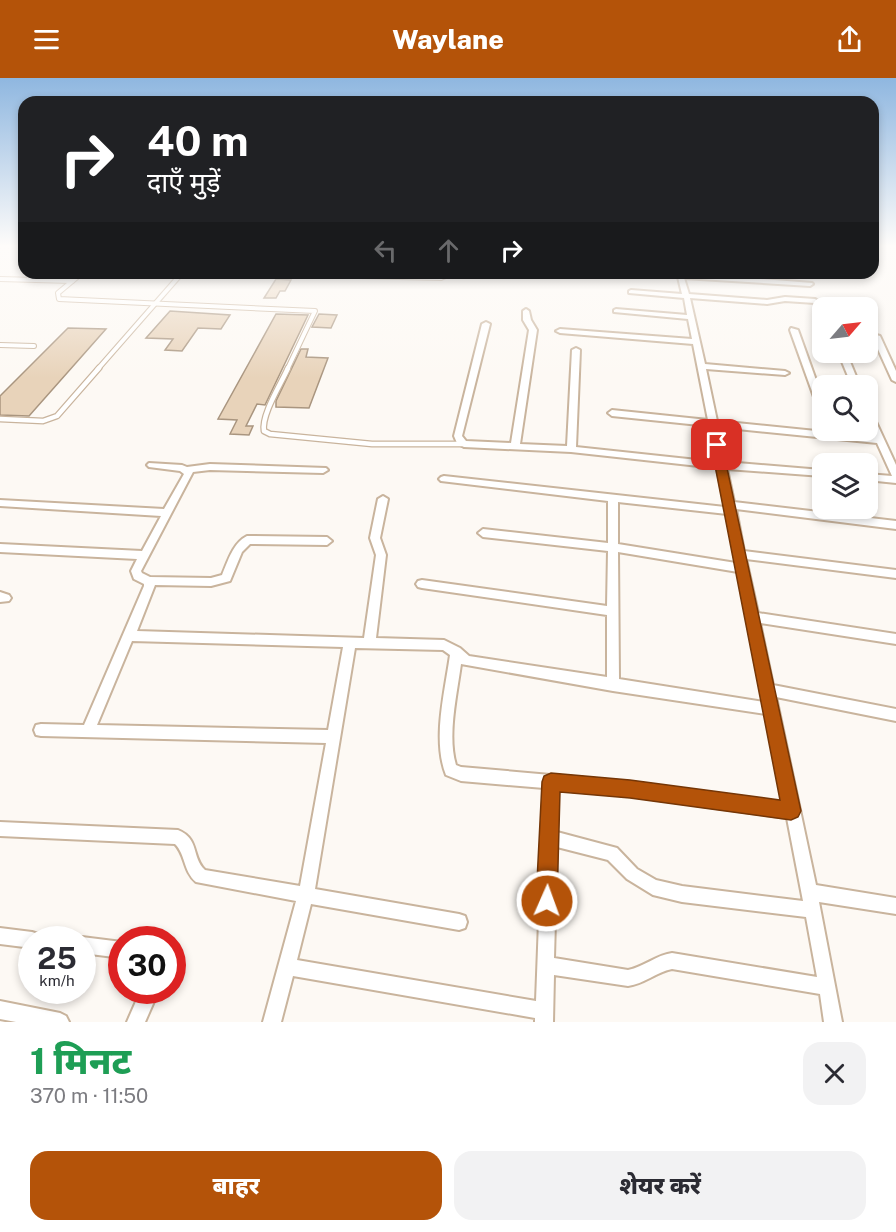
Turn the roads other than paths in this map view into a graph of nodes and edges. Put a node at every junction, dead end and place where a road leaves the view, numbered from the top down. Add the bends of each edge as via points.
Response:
1 (61, 290) edge
2 (167, 290) edge
3 (684, 290) edge
4 (631, 292) dead end
5 (686, 296) junction
6 (812, 301) edge
7 (156, 303) junction
8 (526, 310) dead end
9 (616, 311) dead end
10 (691, 317) junction
11 (486, 324) dead end
12 (794, 330) dead end
13 (560, 331) dead end
14 (878, 340) edge
15 (696, 342) junction
16 (0, 345) edge
17 (34, 346) dead end
18 (576, 350) dead end
19 (701, 366) junction
20 (785, 373) dead end
21 (812, 380) edge
22 (896, 380) edge
23 (612, 413) dead end
24 (0, 419) edge
25 (712, 424) junction
26 (812, 432) edge
27 (878, 435) edge
28 (878, 441) edge
29 (881, 441) junction
30 (464, 444) junction
31 (515, 447) junction
32 (570, 449) junction
33 (152, 465) dead end
34 (721, 465) junction
35 (188, 470) junction
36 (323, 470) dead end
37 (812, 472) edge
38 (896, 475) edge
39 (878, 478) edge
40 (444, 479) dead end
41 (896, 480) edge
42 (727, 497) junction
43 (613, 498) junction
44 (383, 499) dead end
45 (0, 503) edge
46 (168, 513) junction
47 (896, 525) edge
48 (483, 532) dead end
49 (327, 541) dead end
50 (0, 548) edge
51 (612, 548) junction
52 (739, 554) junction
53 (144, 555) junction
54 (742, 568) junction
55 (896, 574) edge
56 (149, 581) junction
57 (422, 584) dead end
58 (612, 610) junction
59 (753, 617) junction
60 (128, 636) junction
61 (896, 639) edge
62 (350, 642) junction
63 (369, 643) junction
64 (456, 652) junction
65 (613, 685) junction
66 (767, 690) junction
67 (771, 709) junction
68 (896, 715) edge
69 (41, 730) dead end
70 (88, 731) junction
71 (334, 736) junction
72 (551, 782) junction
73 (791, 811) junction
74 (0, 828) edge
75 (549, 838) junction
76 (808, 892) junction
77 (306, 895) junction
78 (896, 906) edge
79 (812, 909) junction
80 (459, 922) dead end
81 (0, 936) edge
82 (18, 938) edge
83 (545, 965) junction
84 (287, 967) junction
85 (827, 987) junction
86 (144, 1004) edge
87 (0, 1010) edge
88 (544, 1016) edge
89 (60, 1022) edge
90 (136, 1022) edge
91 (272, 1022) edge
92 (833, 1022) edge

1 - 7 lane via 59,298
2 - 7 lane
3 - 5 street
4 - 5 street
5 - 6 street
5 - 10 street
7 - 24 lane via 57,416 43,421
7 - 30 lane via 315,311 267,412 263,426 270,434 372,444
8 - 31 street via 533,330
9 - 10 street
10 - 15 street
11 - 30 street via 458,436
12 - 21 street
13 - 15 street
14 - 22 street
15 - 19 street
16 - 17 lane
18 - 32 street
19 - 20 street
19 - 25 street
23 - 25 street
25 - 26 street
25 - 34 street
27 - 29 street
28 - 29 street
29 - 38 street
30 - 31 street
31 - 32 street
32 - 34 street
33 - 35 street
34 - 37 street
34 - 42 street
35 - 36 street
35 - 46 street
39 - 41 street
40 - 43 street
42 - 43 street
42 - 47 street
42 - 52 street
43 - 51 street
44 - 63 street via 375,538 381,555
45 - 46 street
46 - 53 street
48 - 51 street
49 - 56 street via 247,540 238,550 226,578 211,582
50 - 53 street
51 - 54 street
51 - 58 street
52 - 54 street
52 - 55 street
53 - 56 street via 136,571
54 - 59 street
56 - 60 street via 147,595
57 - 58 street
58 - 65 street
59 - 61 street
59 - 66 street
60 - 62 street
60 - 70 street
62 - 63 street
62 - 71 street
63 - 64 street via 444,645
64 - 65 street via 460,659 468,661
64 - 72 street via 447,743 451,770
65 - 67 street
66 - 67 street
66 - 68 street
67 - 73 street
69 - 70 street
70 - 71 street
71 - 77 street
72 - 73 street
72 - 75 street
73 - 76 street
74 - 77 street via 178,837 186,842 193,871 201,877
75 - 79 street via 612,853 632,874 653,887
75 - 83 street
76 - 78 street
76 - 79 street
77 - 80 street
77 - 84 street
79 - 85 street
81 - 82 street
83 - 85 street via 639,978 663,962 672,961
83 - 88 street
84 - 88 street
84 - 91 street
85 - 92 street
86 - 90 street
87 - 89 street

